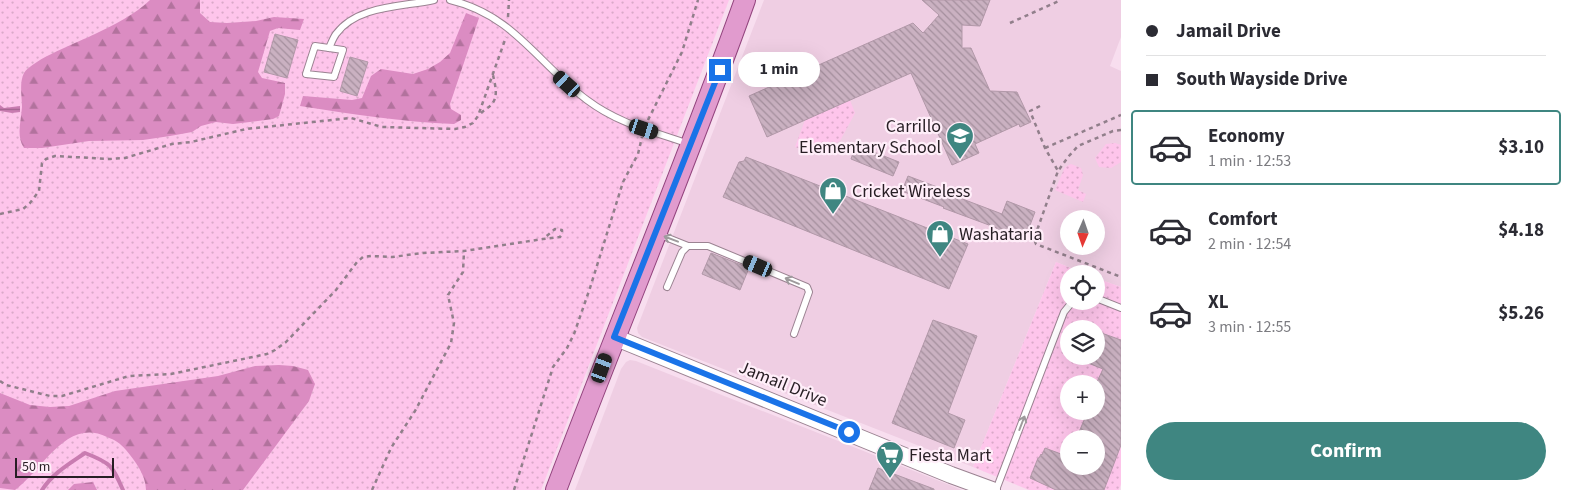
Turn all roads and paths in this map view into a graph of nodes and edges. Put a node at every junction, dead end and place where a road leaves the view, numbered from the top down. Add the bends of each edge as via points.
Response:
1 (434, 0) edge
2 (450, 0) edge
3 (509, 0) edge
4 (698, 0) edge
5 (745, 0) edge
6 (1061, 0) edge
7 (1010, 23) dead end
8 (508, 27) junction
9 (329, 48) junction
10 (493, 74) junction
11 (1040, 106) dead end
12 (1121, 115) edge
13 (478, 116) junction
14 (644, 129) junction
15 (1121, 130) edge
16 (690, 145) junction
17 (1045, 148) junction
18 (1058, 171) junction
19 (0, 214) edge
20 (656, 233) junction
21 (543, 239) junction
22 (688, 246) junction
23 (464, 251) junction
24 (1121, 277) edge
25 (667, 287) dead end
26 (1105, 302) edge
27 (1121, 308) edge
28 (1066, 310) edge
29 (794, 334) dead end
30 (614, 337) junction
31 (0, 381) edge
32 (372, 490) edge
33 (514, 490) edge
34 (556, 490) edge
35 (992, 490) edge
36 (996, 490) edge

1 - 9 lane via 361,15 346,23
2 - 8 lane via 479,9
3 - 8 path
4 - 14 path via 682,52
5 - 16 main road
6 - 7 path
8 - 10 path
8 - 14 lane via 586,100 606,114
9 - 9 lane via 343,50 334,77 306,74 315,46
10 - 13 path
10 - 13 path via 495,98
11 - 17 path via 1030,111
12 - 17 path
13 - 19 path via 473,123 455,129 382,127 351,118 246,129 172,144 125,158 55,156 42,163 36,197 23,209
14 - 16 lane
14 - 33 path via 638,154 623,182 574,334 553,368
15 - 18 path via 1078,146
16 - 20 main road
17 - 18 path
18 - 24 path via 1035,233 1036,244
22 -> 20 lane
20 - 30 main road
21 - 21 path via 560,237 562,230 555,229
21 - 23 path
22 - 25 lane via 682,252
29 -> 22 lane via 810,292 807,287 708,246
23 - 31 path via 363,257 286,342 267,354 171,374 129,376 62,396 50,396
23 - 32 path via 461,278 448,295 454,323 451,342 391,448
26 - 27 lane
36 -> 28 lane
30 - 34 main road
30 - 35 street, Jamail Drive

